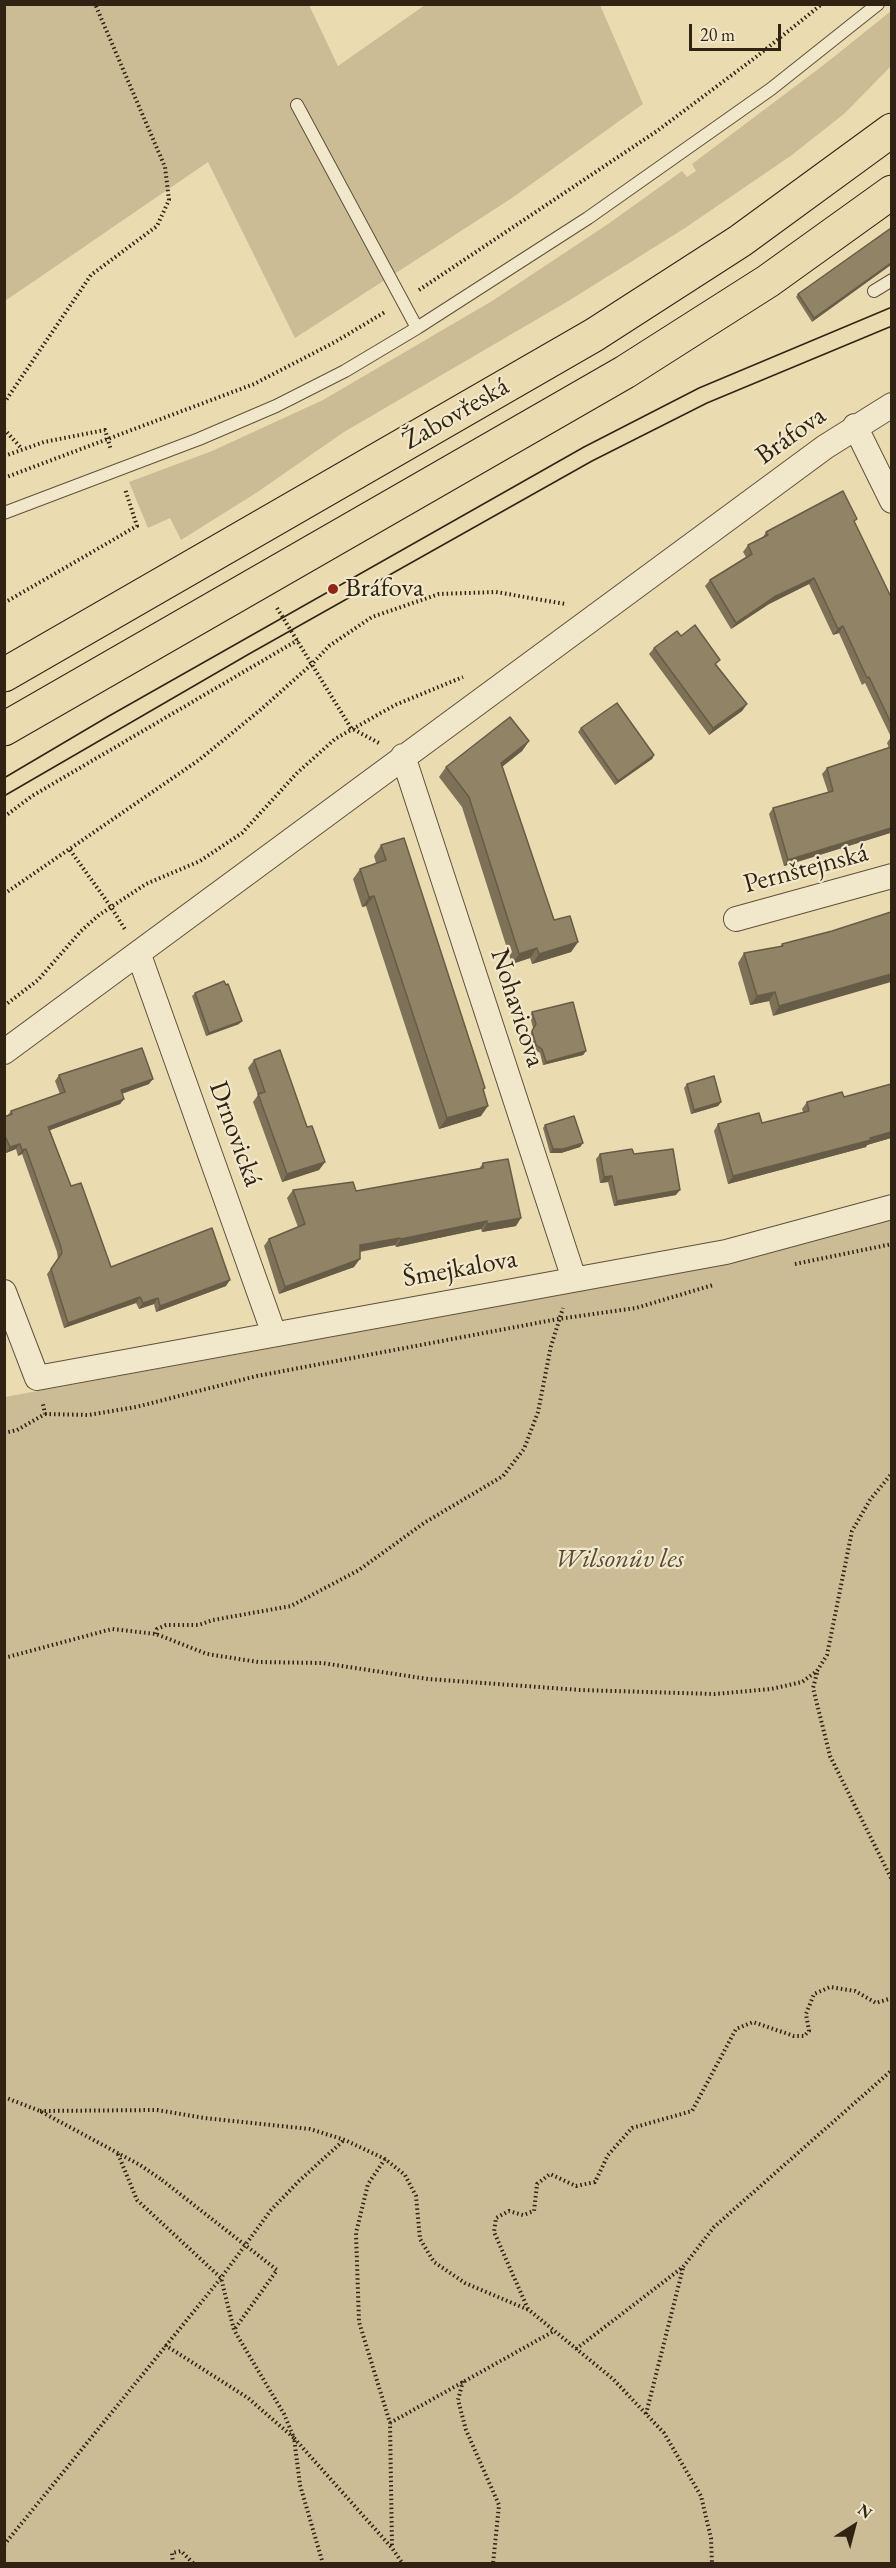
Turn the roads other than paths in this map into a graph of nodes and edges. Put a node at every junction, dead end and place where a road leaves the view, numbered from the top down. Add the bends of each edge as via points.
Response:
1 (878, 4) edge
2 (297, 105) dead end
3 (891, 130) edge
4 (891, 192) edge
5 (891, 280) edge
6 (874, 291) dead end
7 (417, 328) junction
8 (891, 405) edge
9 (855, 426) junction
10 (891, 501) edge
11 (4, 513) edge
12 (4, 675) edge
13 (4, 729) edge
14 (403, 756) junction
15 (891, 876) edge
16 (736, 919) dead end
17 (140, 954) junction
18 (4, 1052) edge
19 (891, 1207) edge
20 (574, 1279) junction
21 (4, 1292) edge
22 (274, 1334) junction

1 - 7 lane via 771,89 617,197
2 - 7 lane
3 - 12 highway, Žabovřeská via 740,241 594,335
4 - 13 highway, Žabovřeská via 768,281 625,372
5 - 6 lane
7 - 11 lane via 276,406
8 - 9 street, Bráfova
9 - 10 street
9 - 14 street, Bráfova
14 - 17 street, Bráfova
14 - 20 street, Nohavicova
15 - 16 street, Pernštejnská
17 - 18 street, Bráfova
17 - 22 street, Drnovická
19 - 20 street, Šmejkalova via 726,1252
20 - 22 street, Šmejkalova
21 - 22 street, Šmejkalova via 37,1378

